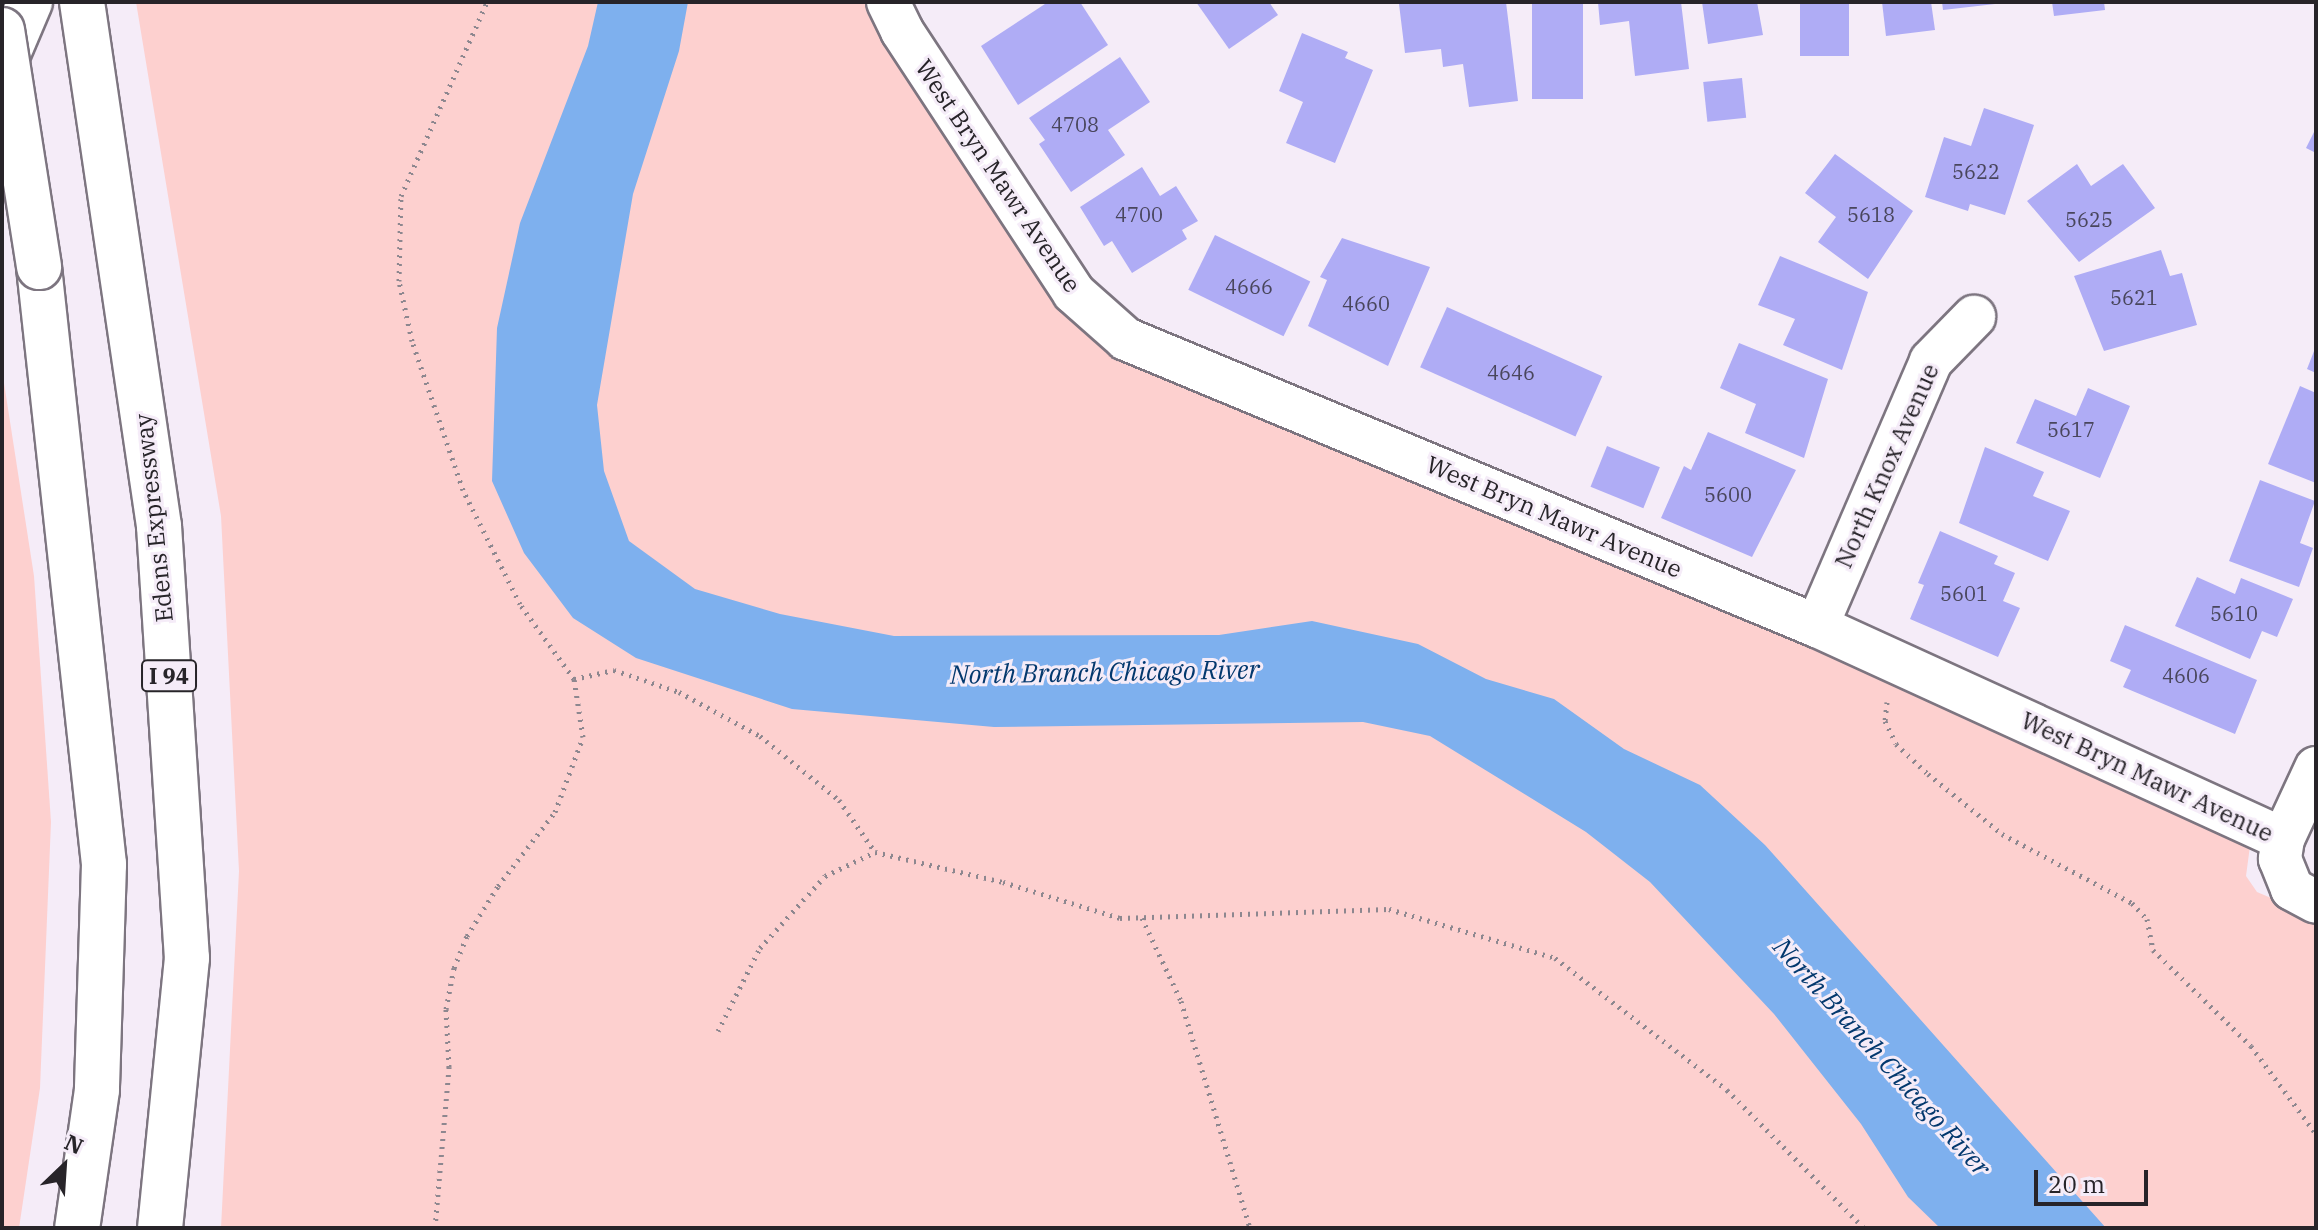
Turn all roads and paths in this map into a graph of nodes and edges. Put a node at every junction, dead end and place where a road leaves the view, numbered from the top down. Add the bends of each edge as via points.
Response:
1 (30, 2) edge
2 (82, 2) edge
3 (487, 2) edge
4 (888, 2) edge
5 (2, 30) edge
6 (2, 68) edge
7 (1974, 317) dead end
8 (1817, 626) junction
9 (1893, 660) junction
10 (574, 679) junction
11 (2316, 768) edge
12 (2283, 839) junction
13 (875, 852) junction
14 (2316, 902) edge
15 (1142, 918) junction
16 (718, 1031) dead end
17 (2316, 1134) edge
18 (77, 1228) edge
19 (160, 1228) edge
20 (435, 1228) edge
21 (1250, 1228) edge
22 (1864, 1228) edge

1 - 6 main road
2 - 19 main road, Edens Expressway / I 94 via 159,526 187,958
3 - 10 path via 401,196 399,281 412,341 463,490 520,604
4 - 8 street, West Bryn Mawr Avenue via 1074,293 1126,339
5 - 18 main road, bridge via 39,267 104,864 97,1090
7 - 8 street, North Knox Avenue via 1931,361
8 - 9 street, West Bryn Mawr Avenue
9 - 12 street, West Bryn Mawr Avenue
9 - 17 path via 1885,721 1896,744 2002,834 2132,903 2147,919 2153,950 2251,1046
10 - 13 path via 614,670 679,692 760,736 839,800
10 - 20 path via 583,737 573,774 555,812 467,936 454,968 446,1009 449,1067
11 - 12 street
12 - 14 street, West Bryn Mawr Avenue via 2283,876 2292,889
13 - 15 path via 1003,882 1120,918
13 - 16 path via 825,876 760,948
15 - 21 path via 1181,1001
15 - 22 path via 1389,909 1555,958 1727,1090

